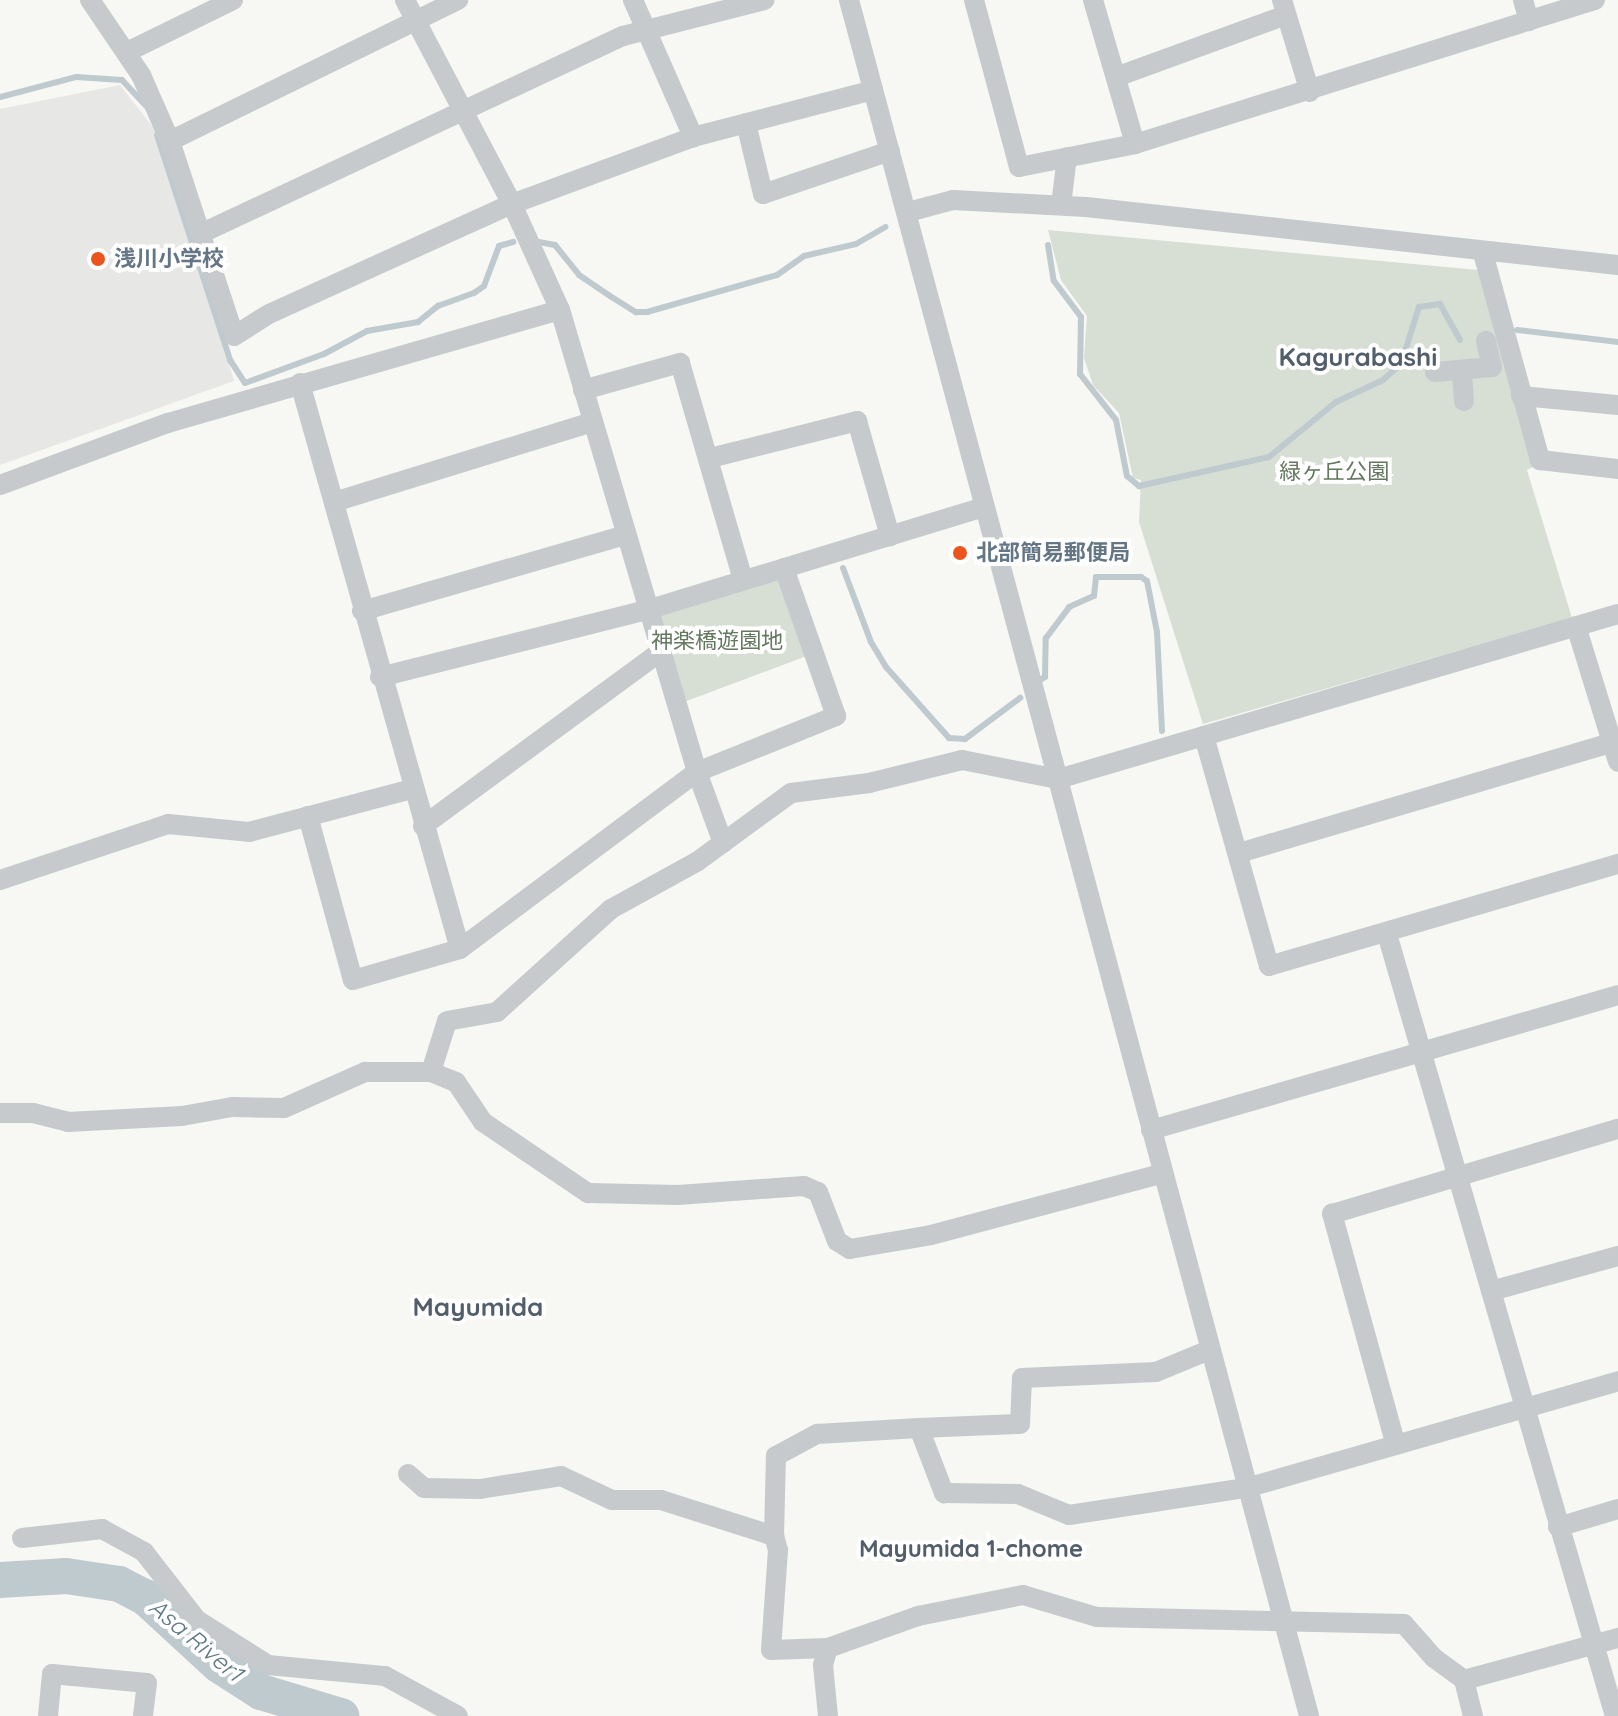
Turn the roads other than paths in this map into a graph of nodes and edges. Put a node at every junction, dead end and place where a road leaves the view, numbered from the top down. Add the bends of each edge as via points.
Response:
1 (90, 0) edge
2 (233, 0) edge
3 (405, 0) edge
4 (458, 0) edge
5 (633, 0) edge
6 (764, 0) edge
7 (849, 0) edge
8 (974, 0) edge
9 (1093, 0) edge
10 (1523, 0) edge
11 (1595, 0) edge
12 (1284, 7) edge
13 (415, 20) junction
14 (1529, 21) junction
15 (647, 31) junction
16 (127, 52) junction
17 (1116, 77) junction
18 (873, 90) junction
19 (1310, 92) junction
20 (462, 109) junction
21 (746, 123) junction
22 (693, 137) junction
23 (170, 141) junction
24 (1135, 144) junction
25 (890, 151) junction
26 (1067, 157) junction
27 (512, 204) junction
28 (1061, 205) junction
29 (908, 212) junction
30 (200, 234) junction
31 (1483, 253) junction
32 (1618, 265) edge
33 (560, 310) junction
34 (1486, 341) dead end
35 (1435, 372) dead end
36 (1462, 373) junction
37 (300, 383) junction
38 (583, 390) junction
39 (1521, 396) junction
40 (1464, 401) dead end
41 (1618, 405) edge
42 (592, 422) junction
43 (710, 458) junction
44 (1618, 469) edge
45 (0, 485) edge
46 (334, 502) junction
47 (981, 508) junction
48 (626, 535) junction
49 (890, 536) junction
50 (784, 568) junction
51 (743, 580) junction
52 (647, 610) junction
53 (362, 611) junction
54 (1618, 614) edge
55 (1576, 626) junction
56 (660, 652) junction
57 (380, 677) junction
58 (1204, 736) junction
59 (1616, 748) edge
60 (697, 772) junction
61 (1058, 779) junction
62 (412, 789) junction
63 (308, 816) junction
64 (423, 826) junction
65 (723, 843) junction
66 (1239, 853) junction
67 (1618, 864) edge
68 (0, 880) edge
69 (1387, 934) junction
70 (460, 949) junction
71 (1618, 995) edge
72 (1420, 1053) junction
73 (431, 1072) junction
74 (0, 1113) edge
75 (1618, 1129) edge
76 (1151, 1130) junction
77 (1161, 1174) junction
78 (1457, 1175) junction
79 (1618, 1256) edge
80 (1491, 1291) junction
81 (1209, 1350) junction
82 (1618, 1381) edge
83 (1522, 1409) junction
84 (919, 1428) junction
85 (1395, 1442) junction
86 (408, 1474) dead end
87 (1246, 1488) junction
88 (1618, 1509) edge
89 (1558, 1527) junction
90 (774, 1536) junction
91 (22, 1538) dead end
92 (1283, 1619) junction
93 (1618, 1638) edge
94 (1593, 1645) junction
95 (828, 1648) junction
96 (1464, 1680) junction
97 (48, 1716) edge
98 (143, 1716) edge
99 (458, 1716) edge
100 (828, 1716) edge
101 (1309, 1716) edge
102 (1473, 1716) edge
103 (1615, 1716) edge

1 - 16 street
2 - 16 street
3 - 13 street
4 - 13 street
5 - 15 street
6 - 15 street
7 - 18 street
8 - 26 street via 1019,167
9 - 17 street
10 - 14 street
11 - 14 street
12 - 17 street
12 - 19 street
13 - 20 street
13 - 23 street
14 - 19 street
15 - 20 street via 623,36
15 - 22 street
16 - 23 street
17 - 24 street
18 - 21 street
18 - 25 street
19 - 24 street
20 - 27 street
20 - 30 street
21 - 22 street
21 - 25 street via 763,194
22 - 27 street
23 - 30 street
24 - 26 street
25 - 29 street
26 - 28 street
27 - 30 street via 269,314 234,336
27 - 33 street
28 - 29 street via 953,200
28 - 31 street
29 - 47 street
31 - 32 street
31 - 39 street
33 - 37 street
33 - 38 street
34 - 36 street via 1492,367
35 - 36 street
36 - 40 street
37 - 45 street via 168,423
37 - 46 street
38 - 42 street
38 - 43 street via 680,363
39 - 41 street
39 - 44 street via 1540,460
42 - 46 street
42 - 48 street
43 - 49 street via 857,421
43 - 51 street
46 - 53 street
47 - 49 street
47 - 61 street
48 - 52 street
48 - 53 street
49 - 50 street
50 - 51 street
50 - 60 street via 836,716
51 - 52 street
52 - 56 street
52 - 57 street
53 - 57 street
54 - 55 street
55 - 58 street
55 - 59 street
56 - 60 street
56 - 64 street
57 - 62 street
58 - 61 street
58 - 66 street
59 - 66 street
60 - 65 street
60 - 70 street
61 - 65 street via 962,760 869,783 791,793
61 - 76 street
62 - 63 street
62 - 64 street
63 - 68 street via 249,832 168,824
63 - 70 street via 353,980
64 - 70 street
65 - 73 street via 611,909 497,1012 447,1021
66 - 69 street via 1269,966
67 - 69 street
69 - 72 street
71 - 72 street
72 - 76 street
72 - 78 street
73 - 74 street via 365,1072 284,1108 232,1107 182,1116 68,1122 33,1113
73 - 77 street via 456,1082 483,1122 588,1193 678,1195 804,1186 818,1192 837,1241 850,1249 931,1235
75 - 78 street
76 - 77 street
77 - 81 street
78 - 80 street
78 - 85 street via 1332,1214
79 - 80 street
80 - 83 street
81 - 84 street via 1156,1372 1022,1378 1020,1424
81 - 87 street
82 - 83 street
83 - 85 street
83 - 89 street
84 - 87 street via 944,1493 1018,1494 1069,1515
84 - 90 street via 817,1434 776,1456
85 - 87 street
86 - 90 street via 424,1488 480,1489 561,1476 612,1500 661,1500
87 - 92 street
88 - 89 street
89 - 94 street
90 - 95 street via 778,1550 771,1650
91 - 99 street via 102,1529 144,1552 197,1620 268,1665 385,1676
92 - 95 street via 1097,1617 1023,1595 918,1616
92 - 96 street via 1404,1624 1434,1658
92 - 101 street
93 - 94 street
94 - 96 street
94 - 103 street
95 - 100 street via 823,1665
96 - 102 street
97 - 98 street via 52,1674 147,1683

